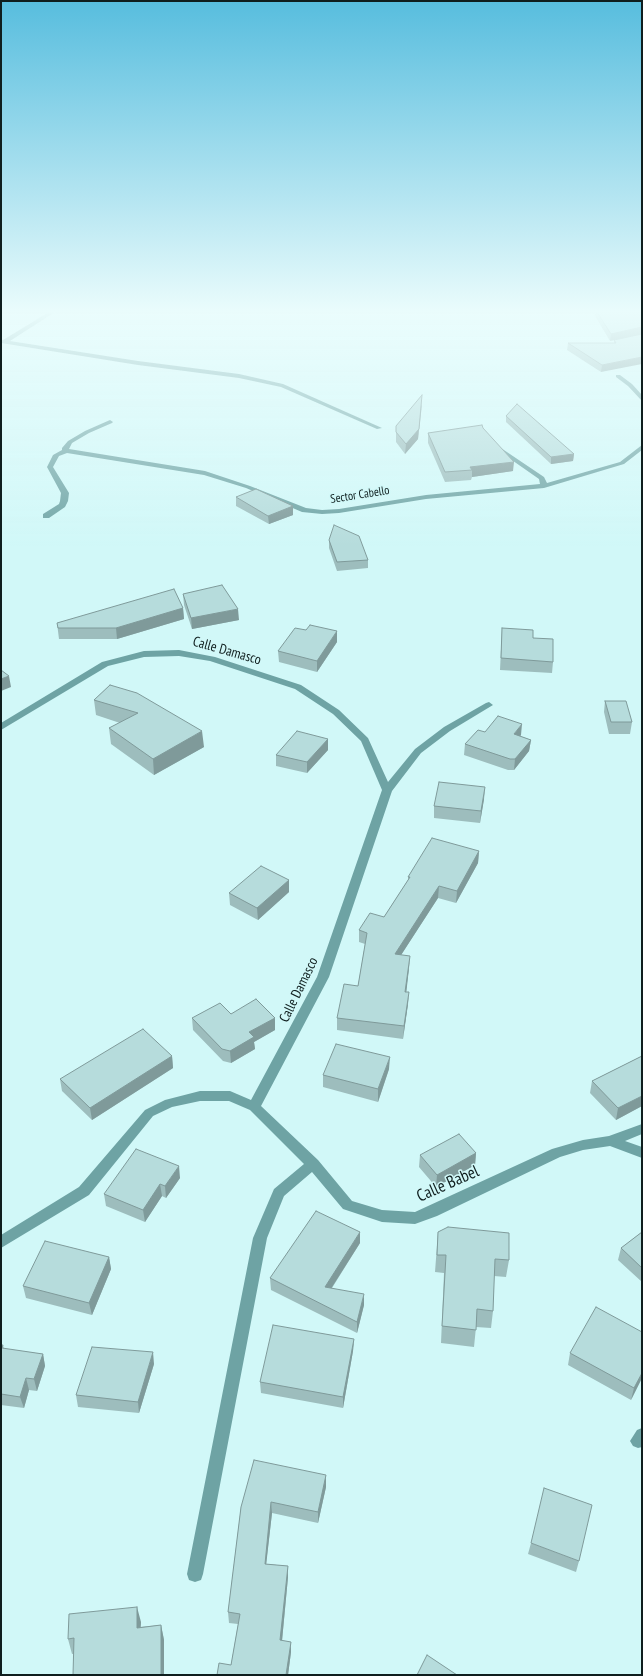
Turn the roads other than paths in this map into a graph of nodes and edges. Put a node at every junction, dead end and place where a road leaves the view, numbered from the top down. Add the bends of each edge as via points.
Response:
1 (293, 390) edge
2 (634, 390) edge
3 (642, 399) edge
4 (110, 422) dead end
5 (379, 428) dead end
6 (494, 444) edge
7 (642, 446) edge
8 (66, 451) junction
9 (544, 486) junction
10 (46, 516) dead end
11 (489, 705) dead end
12 (1, 726) edge
13 (387, 790) junction
14 (254, 1107) junction
15 (642, 1129) edge
16 (610, 1141) junction
17 (642, 1153) edge
18 (313, 1164) junction
19 (1, 1242) edge
20 (195, 1574) dead end

1 - 5 street
2 - 3 street
4 - 8 street via 70,442 64,448
6 - 9 street via 542,478
7 - 9 street, Sector Cabello via 622,463
8 - 9 street, Sector Cabello via 205,473 304,510 322,512 426,497
8 - 10 street via 56,455 50,467 65,493 64,501
11 - 13 street, Calle Damasco via 447,729 418,751
12 - 13 street, Calle Damasco via 105,664 144,654 179,652 212,659 298,687 336,712 365,740
13 - 14 street, Calle Damasco via 323,977
14 - 18 street, Calle Babel
14 - 19 street, Calle Babel via 230,1096 200,1096 169,1103 149,1113 84,1191
15 - 16 street
16 - 17 street, Calle Babel
16 - 18 street, Calle Babel via 583,1144 556,1153 415,1218 382,1216 348,1205
18 - 20 street via 279,1193 260,1238

